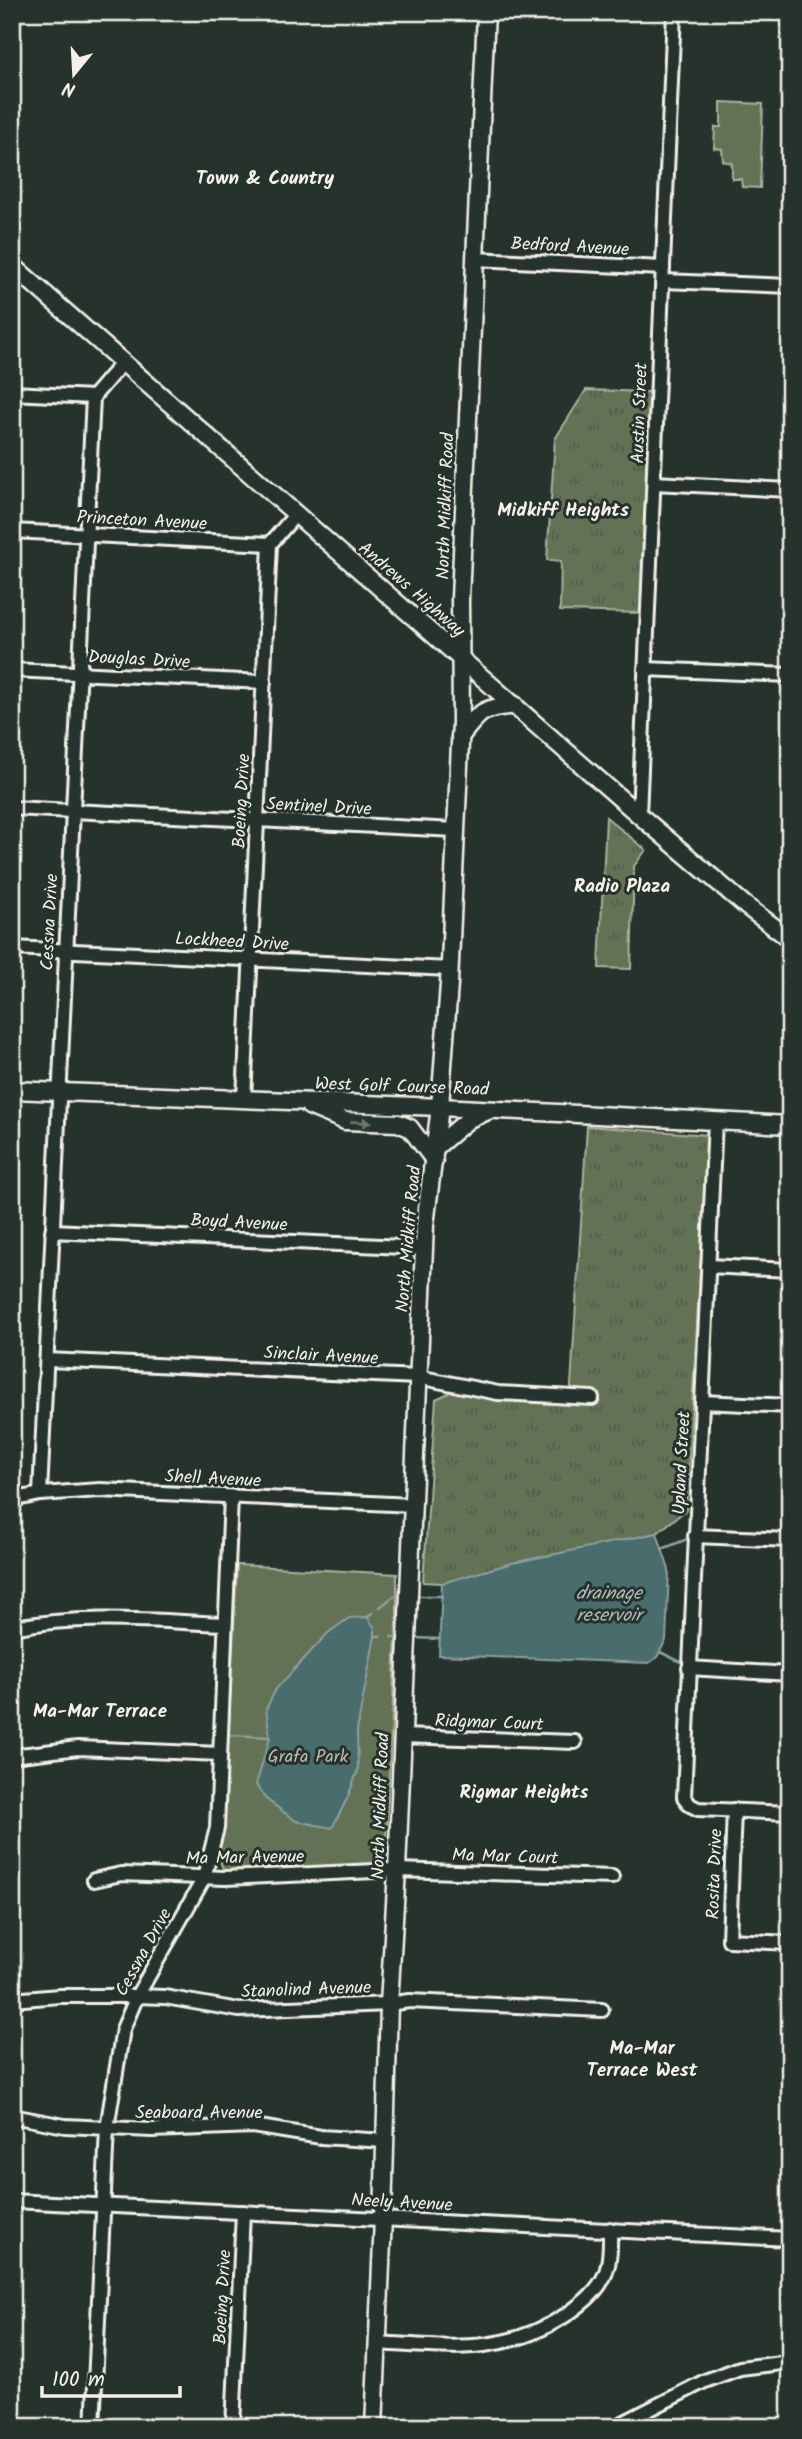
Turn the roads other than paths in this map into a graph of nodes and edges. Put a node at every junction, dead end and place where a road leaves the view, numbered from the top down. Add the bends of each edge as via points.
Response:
1 (486, 12) edge
2 (674, 12) edge
3 (474, 259) junction
4 (12, 265) edge
5 (663, 274) junction
6 (790, 286) edge
7 (123, 362) junction
8 (12, 393) edge
9 (93, 397) junction
10 (653, 483) junction
11 (790, 489) edge
12 (296, 514) junction
13 (12, 531) edge
14 (86, 535) junction
15 (270, 544) junction
16 (460, 657) junction
17 (645, 669) junction
18 (12, 670) edge
19 (79, 673) junction
20 (790, 675) edge
21 (264, 682) junction
22 (515, 705) junction
23 (460, 737) junction
24 (12, 808) edge
25 (72, 811) junction
26 (639, 815) junction
27 (257, 820) junction
28 (456, 830) junction
29 (790, 939) edge
30 (12, 948) edge
31 (66, 950) junction
32 (251, 959) junction
33 (450, 969) junction
34 (12, 1090) edge
35 (58, 1091) junction
36 (244, 1099) junction
37 (297, 1101) junction
38 (440, 1107) junction
39 (491, 1110) junction
40 (715, 1121) junction
41 (790, 1125) edge
42 (435, 1154) junction
43 (52, 1231) junction
44 (425, 1248) junction
45 (708, 1266) junction
46 (790, 1270) edge
47 (47, 1360) junction
48 (418, 1377) junction
49 (593, 1398) dead end
50 (702, 1402) junction
51 (790, 1406) edge
52 (40, 1494) junction
53 (231, 1497) junction
54 (12, 1500) edge
55 (412, 1505) junction
56 (695, 1536) junction
57 (790, 1540) edge
58 (225, 1624) junction
59 (12, 1628) edge
60 (689, 1668) junction
61 (790, 1674) edge
62 (402, 1736) junction
63 (575, 1742) dead end
64 (220, 1754) junction
65 (12, 1756) edge
66 (734, 1811) junction
67 (790, 1813) edge
68 (397, 1870) junction
69 (612, 1877) dead end
70 (204, 1878) junction
71 (94, 1880) dead end
72 (790, 1943) edge
73 (137, 1996) junction
74 (12, 2000) edge
75 (389, 2004) junction
76 (601, 2010) dead end
77 (12, 2116) edge
78 (107, 2128) junction
79 (386, 2141) junction
80 (12, 2201) edge
81 (103, 2205) junction
82 (243, 2211) junction
83 (383, 2218) junction
84 (610, 2229) junction
85 (790, 2239) edge
86 (377, 2343) junction
87 (790, 2362) edge
88 (93, 2427) edge
89 (233, 2427) edge
90 (374, 2427) edge
91 (615, 2427) edge

1 - 3 main road, North Midkiff Road
2 - 5 street, Austin Street
3 - 5 street, Bedford Avenue
3 - 16 main road, North Midkiff Road
4 - 7 main road, Andrews Highway
5 - 6 street, Bedford Avenue
5 - 10 street, Austin Street
7 - 9 street
7 - 12 main road, Andrews Highway
8 - 9 street
9 - 14 street, Cessna Drive
10 - 11 street
10 - 17 street, Austin Street
12 - 15 street
12 - 16 main road, Andrews Highway
13 - 14 street, Princeton Avenue
14 - 15 street, Princeton Avenue
14 - 19 street, Cessna Drive
15 - 21 street, Boeing Drive
16 - 22 main road, Andrews Highway
16 - 23 main road, North Midkiff Road
17 - 20 street
17 - 26 street, Austin Street
18 - 19 street, Douglas Drive
19 - 21 street, Douglas Drive
19 - 25 street, Cessna Drive
21 - 27 street, Boeing Drive
22 - 23 main road via 482,711
22 - 26 main road, Andrews Highway
23 - 28 main road, North Midkiff Road
24 - 25 street, Sentinel Drive
25 - 27 street, Sentinel Drive
25 - 31 street, Cessna Drive
26 - 29 main road, Andrews Highway
27 - 28 street, Sentinel Drive
27 - 32 street, Boeing Drive
28 - 33 main road, North Midkiff Road
30 - 31 street, Lockheed Drive
31 - 32 street, Lockheed Drive
31 - 35 street, Cessna Drive
32 - 33 street, Lockheed Drive
32 - 36 street, Boeing Drive
33 - 38 main road, North Midkiff Road
34 - 35 main road, West Golf Course Road
35 - 36 main road, West Golf Course Road
35 - 43 street, Cessna Drive
36 - 37 main road, West Golf Course Road
37 - 38 main road, West Golf Course Road
37 -> 42 main road via 345,1121 398,1123 410,1128
38 - 39 main road, West Golf Course Road
38 - 42 main road, North Midkiff Road
39 - 40 main road, West Golf Course Road
39 - 42 main road via 469,1119
40 - 41 main road, West Golf Course Road
40 - 45 street, Upland Street
42 - 44 main road, North Midkiff Road
43 - 44 street, Boyd Avenue
43 - 47 street, Cessna Drive
44 - 48 main road, North Midkiff Road
45 - 46 street
45 - 50 street, Upland Street
47 - 48 street, Sinclair Avenue
47 - 52 street, Cessna Drive
48 - 49 street, Sinclair Avenue via 498,1393
48 - 55 main road, North Midkiff Road
50 - 51 street
50 - 56 street, Upland Street
52 - 53 street, Shell Avenue via 100,1490
52 - 54 street, Shell Avenue
53 - 55 street, Shell Avenue
53 - 58 street, Cessna Drive
55 - 62 main road, North Midkiff Road
56 - 57 street
56 - 60 street, Upland Street
58 - 59 street via 44,1621
58 - 64 street, Cessna Drive
60 - 61 street
60 - 66 street, Upland Street via 684,1797 698,1809
62 - 63 street, Ridgmar Court
62 - 68 main road, North Midkiff Road
64 - 65 street via 78,1748
64 - 70 street, Cessna Drive via 217,1828
66 - 67 street
66 - 72 street, Rosita Drive via 729,1940
68 - 69 street, Ma Mar Court
68 - 70 street, Ma Mar Avenue
68 - 75 main road, North Midkiff Road
70 - 71 street, Ma Mar Avenue via 121,1874
70 - 73 street, Cessna Drive
73 - 74 street, Stanolind Avenue
73 - 75 street, Stanolind Avenue via 239,2010
73 - 78 street, Cessna Drive via 123,2029
75 - 76 street, Stanolind Avenue via 409,2001
75 - 79 main road, North Midkiff Road
77 - 78 street, Seaboard Avenue
78 - 79 street, Seaboard Avenue via 253,2126
78 - 81 street, Cessna Drive
79 - 83 main road, North Midkiff Road
80 - 81 street, Neely Avenue
81 - 82 street, Neely Avenue
81 - 88 street, Cessna Drive
82 - 83 street, Neely Avenue
82 - 89 street, Boeing Drive
83 - 84 street, Neely Avenue
83 - 86 main road, North Midkiff Road
84 - 85 street, Neely Avenue
84 - 86 street via 609,2260 600,2283 551,2325 491,2345
86 - 90 main road, North Midkiff Road
87 - 91 street via 740,2368 705,2381

